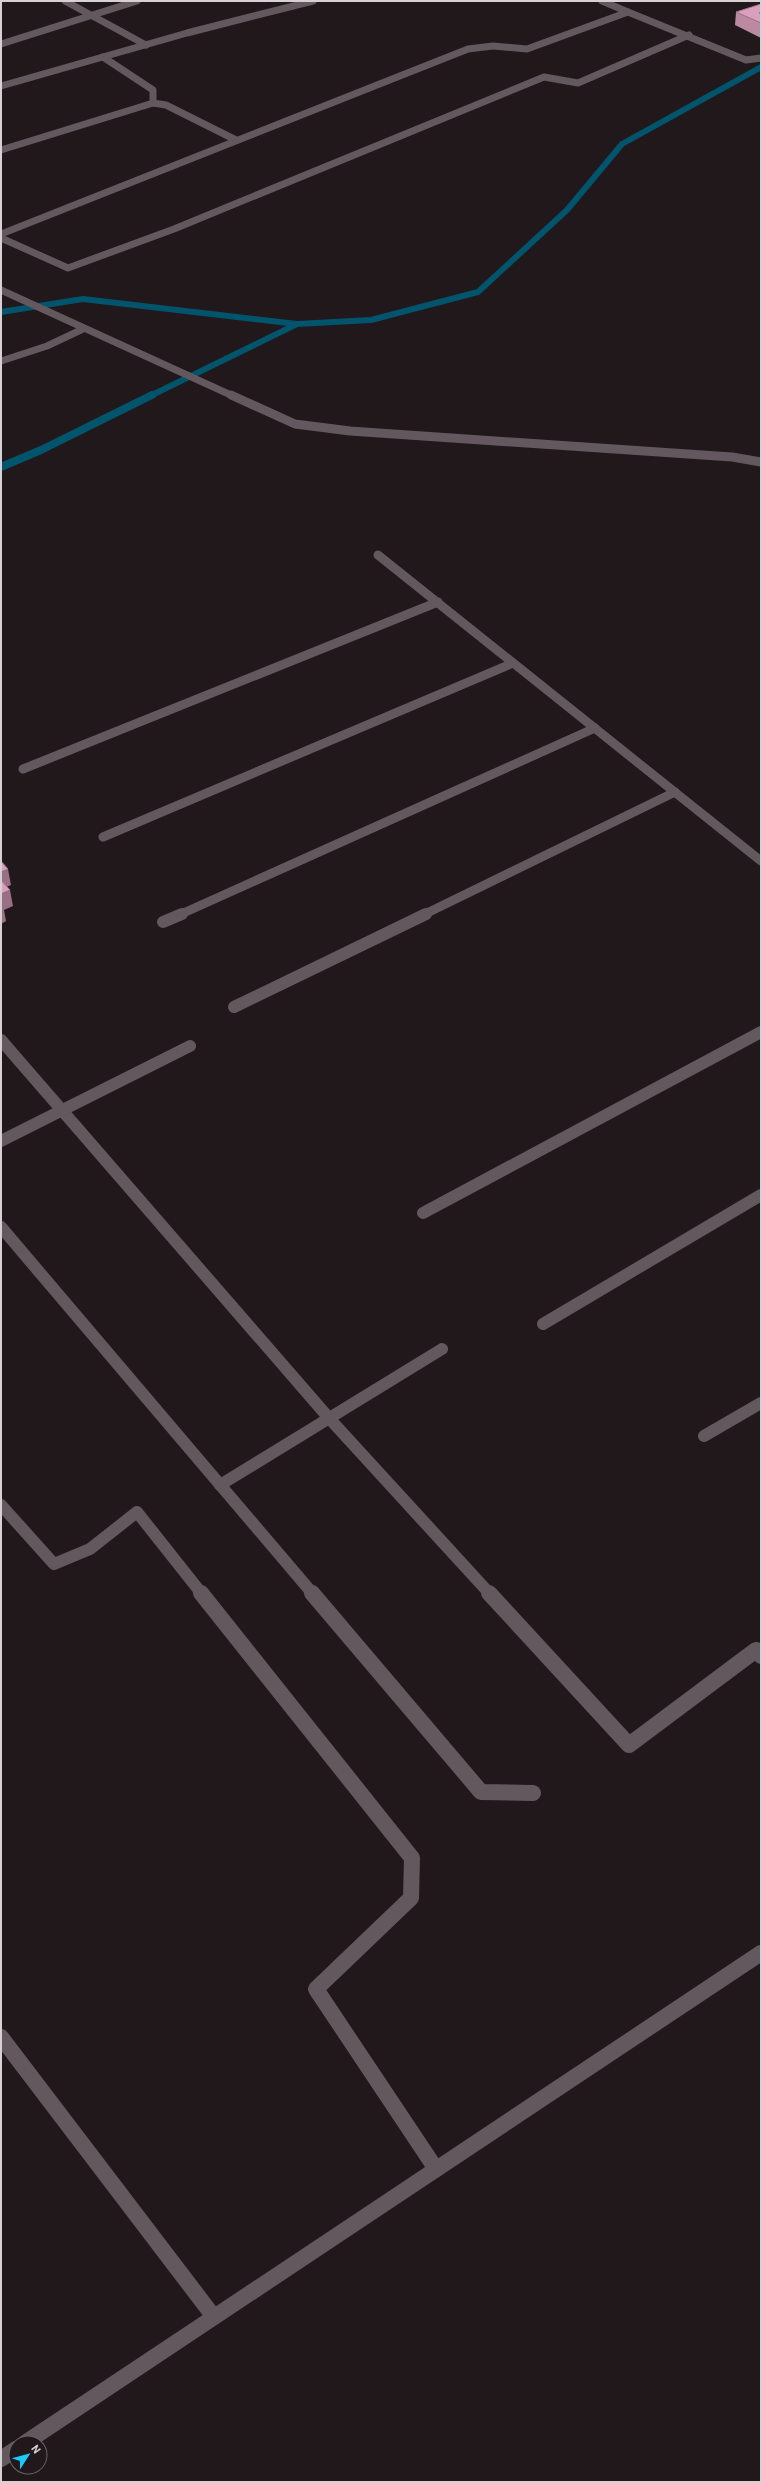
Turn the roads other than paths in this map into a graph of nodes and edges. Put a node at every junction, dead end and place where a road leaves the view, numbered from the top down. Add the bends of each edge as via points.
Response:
1 (65, 1) edge
2 (137, 1) edge
3 (312, 1) edge
4 (602, 1) edge
5 (628, 12) junction
6 (93, 15) junction
7 (689, 35) junction
8 (1, 44) edge
9 (146, 45) junction
10 (103, 57) junction
11 (761, 58) edge
12 (1, 86) edge
13 (153, 103) junction
14 (236, 140) junction
15 (1, 150) edge
16 (1, 234) edge
17 (1, 238) edge
18 (1, 290) edge
19 (83, 329) junction
20 (1, 361) edge
21 (761, 462) edge
22 (378, 555) dead end
23 (438, 602) junction
24 (513, 663) junction
25 (595, 728) junction
26 (23, 769) dead end
27 (675, 792) junction
28 (103, 837) dead end
29 (761, 861) edge
30 (163, 922) dead end
31 (234, 1007) dead end
32 (761, 1032) edge
33 (1, 1040) edge
34 (190, 1046) dead end
35 (62, 1110) junction
36 (1, 1141) edge
37 (761, 1195) edge
38 (423, 1213) dead end
39 (1, 1227) edge
40 (543, 1324) dead end
41 (442, 1349) dead end
42 (761, 1403) edge
43 (328, 1417) junction
44 (704, 1436) dead end
45 (220, 1485) junction
46 (1, 1505) edge
47 (761, 1656) edge
48 (534, 1793) dead end
49 (761, 1953) edge
50 (1, 2037) edge
51 (436, 2169) junction
52 (214, 2317) junction
53 (37, 2435) edge

1 - 6 street
2 - 6 street
3 - 9 street
4 - 5 street
5 - 7 street
5 - 14 street via 527,49 492,46 468,49
6 - 8 street
6 - 9 street
7 - 11 street via 746,60
7 - 17 street via 578,83 544,77 174,229 68,268
9 - 10 street
10 - 12 street
10 - 13 street via 154,90
13 - 14 street via 166,105
13 - 15 street
14 - 16 street
18 - 19 street
19 - 20 street via 47,346
19 - 21 street via 296,424 350,431 732,457
22 - 23 street
23 - 24 street
23 - 26 street
24 - 25 street
24 - 28 street
25 - 27 street
25 - 30 street
27 - 29 street
27 - 31 street
32 - 38 street
33 - 35 street
34 - 35 street
35 - 36 street
35 - 43 street
37 - 40 street
39 - 45 street
41 - 43 street
42 - 44 street
43 - 45 street
43 - 47 street via 629,1745 756,1650
45 - 48 street via 481,1792
46 - 51 street via 54,1564 90,1549 137,1512 412,1858 411,1898 316,1989
49 - 51 street
50 - 52 street
51 - 52 street
52 - 53 street

